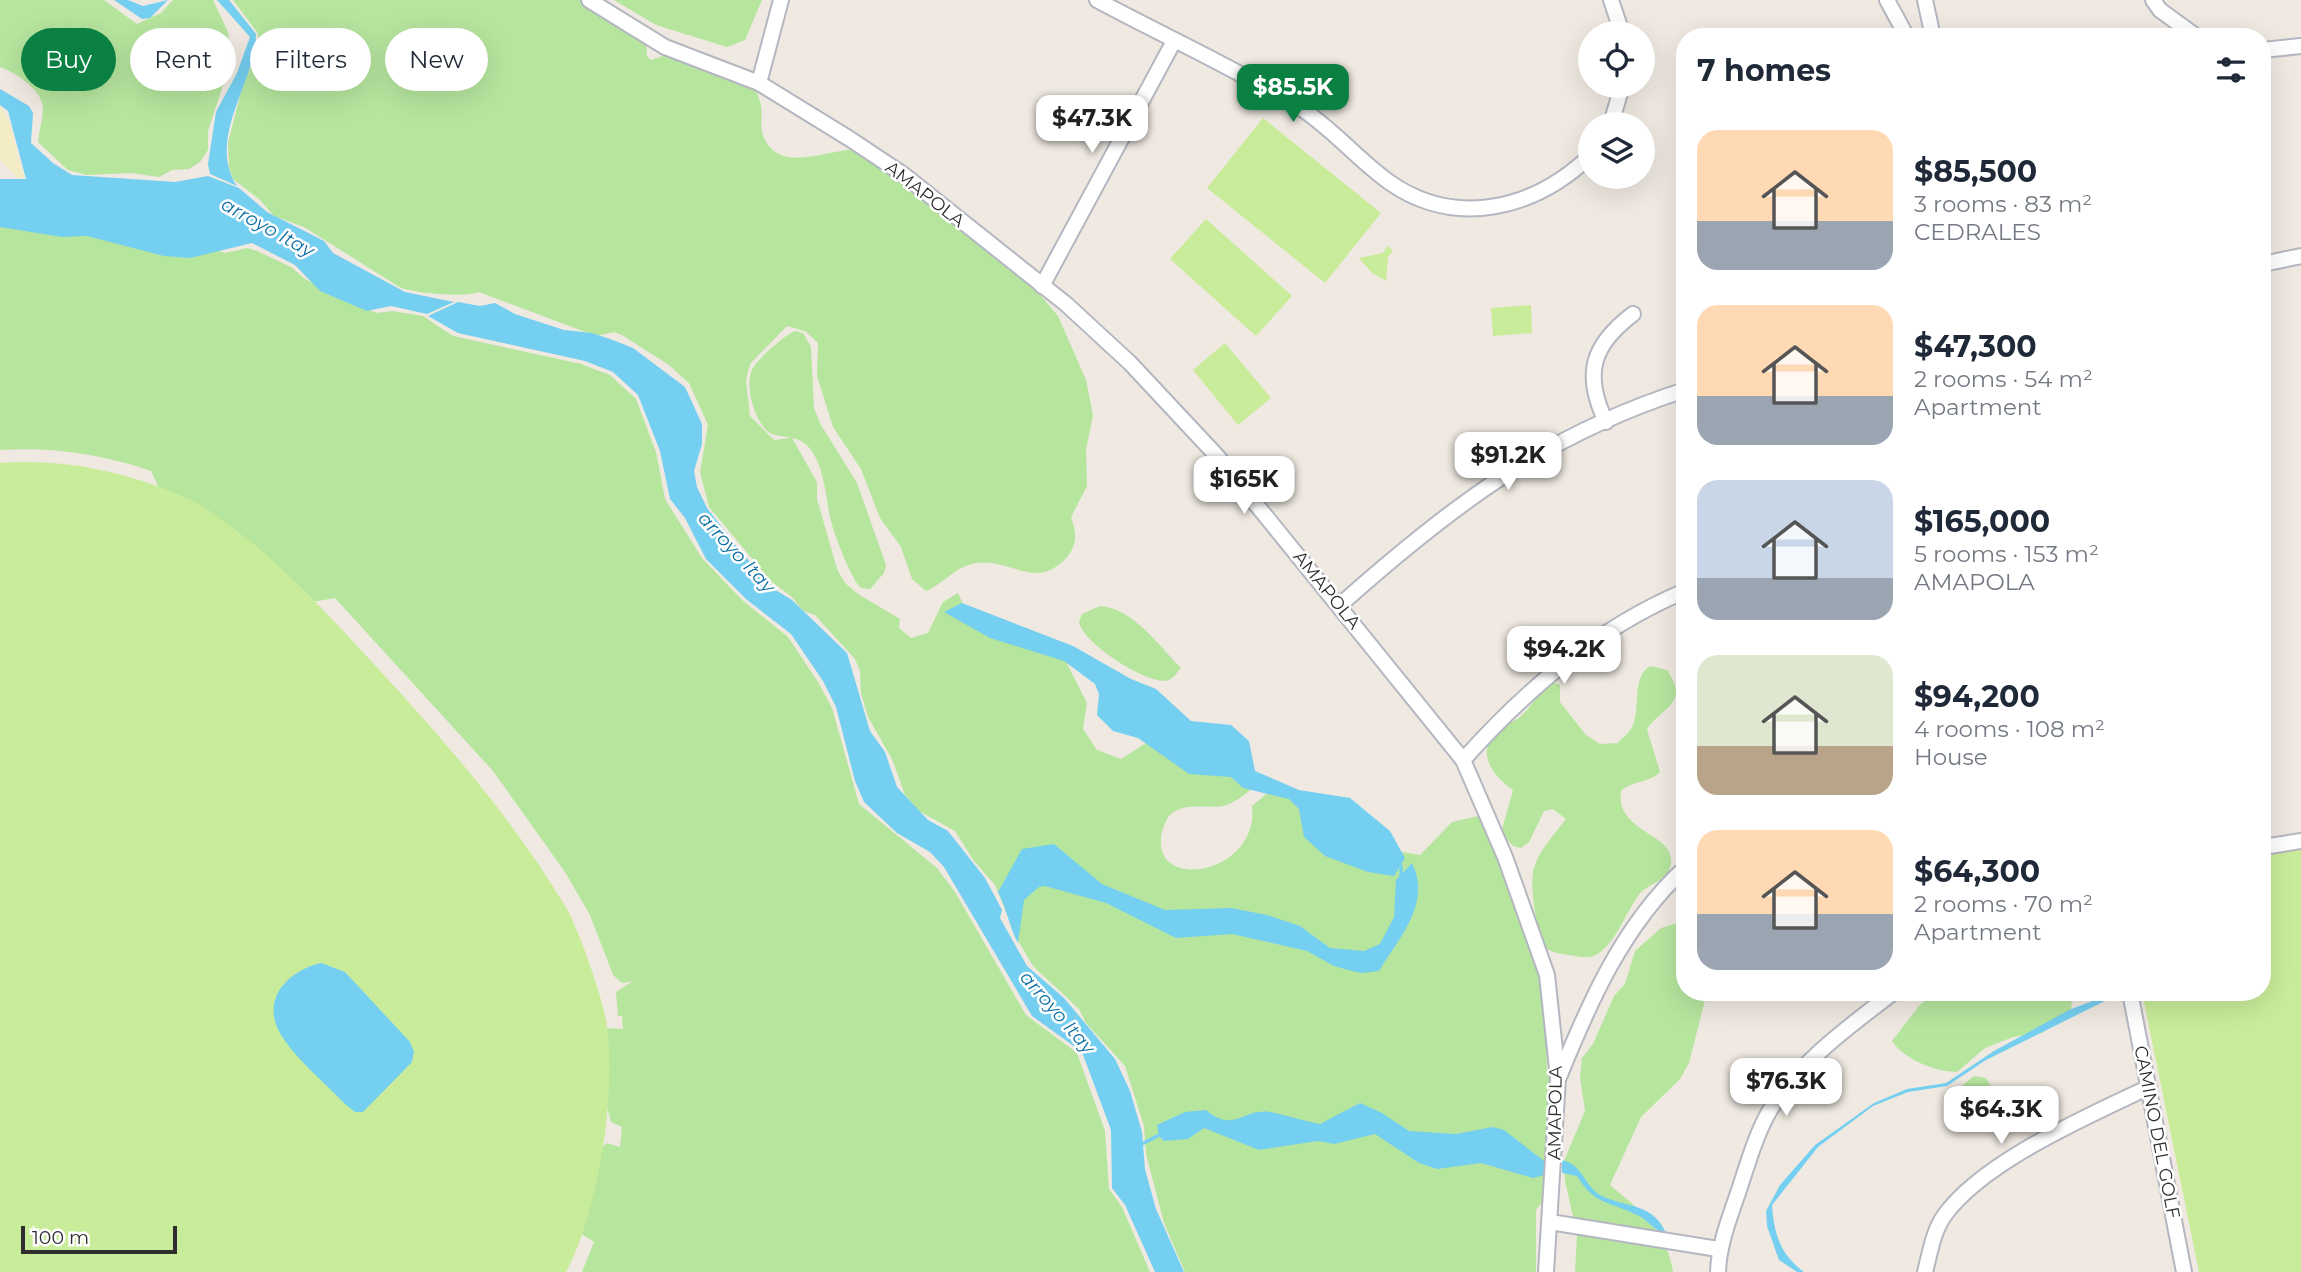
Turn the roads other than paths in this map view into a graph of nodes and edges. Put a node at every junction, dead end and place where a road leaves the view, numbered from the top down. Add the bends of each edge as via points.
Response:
1 (589, 0) edge
2 (781, 0) edge
3 (1097, 0) edge
4 (1611, 0) edge
5 (1887, 0) edge
6 (1925, 0) edge
7 (2152, 0) edge
8 (1618, 21) edge
9 (1902, 28) edge
10 (1931, 28) edge
11 (2185, 28) edge
12 (1174, 41) junction
13 (2301, 46) edge
14 (2271, 49) edge
15 (759, 83) junction
16 (1578, 168) edge
17 (2301, 256) edge
18 (2271, 262) edge
19 (1042, 286) junction
20 (1633, 314) dead end
21 (1676, 394) edge
22 (1606, 422) junction
23 (1676, 595) edge
24 (1340, 605) junction
25 (1463, 760) junction
26 (2301, 841) edge
27 (2271, 846) edge
28 (1676, 877) edge
29 (1884, 1001) edge
30 (2132, 1001) edge
31 (1558, 1078) junction
32 (2149, 1087) junction
33 (1550, 1222) junction
34 (1718, 1249) junction
35 (1546, 1272) edge
36 (1718, 1272) edge
37 (1925, 1272) edge
38 (2184, 1272) edge

1 - 15 street, AMAPOLA via 665,47
2 - 15 street
3 - 12 street
4 - 8 street
5 - 9 street
6 - 10 street
7 - 11 street
12 - 16 street via 1210,56 1299,107 1387,181 1441,205 1491,209 1518,203
12 - 19 street
13 - 14 street
15 - 19 street, AMAPOLA via 904,175
17 - 18 street
19 - 24 street, AMAPOLA via 1099,333 1157,391
20 - 22 street via 1610,331 1595,360 1596,399
21 - 22 street
22 - 24 street via 1499,476
23 - 25 street via 1600,635 1567,660 1520,700
24 - 25 street, AMAPOLA
25 - 31 street, AMAPOLA via 1505,857 1547,975
26 - 27 street
28 - 31 street via 1654,900 1614,958
29 - 34 street via 1834,1040 1771,1110
30 - 32 street, CAMINO DEL GOLF
31 - 33 street, AMAPOLA
32 - 37 street via 2067,1127 1987,1176 1944,1216
32 - 38 street, CAMINO DEL GOLF
33 - 34 street
33 - 35 street, AMAPOLA
34 - 36 street

